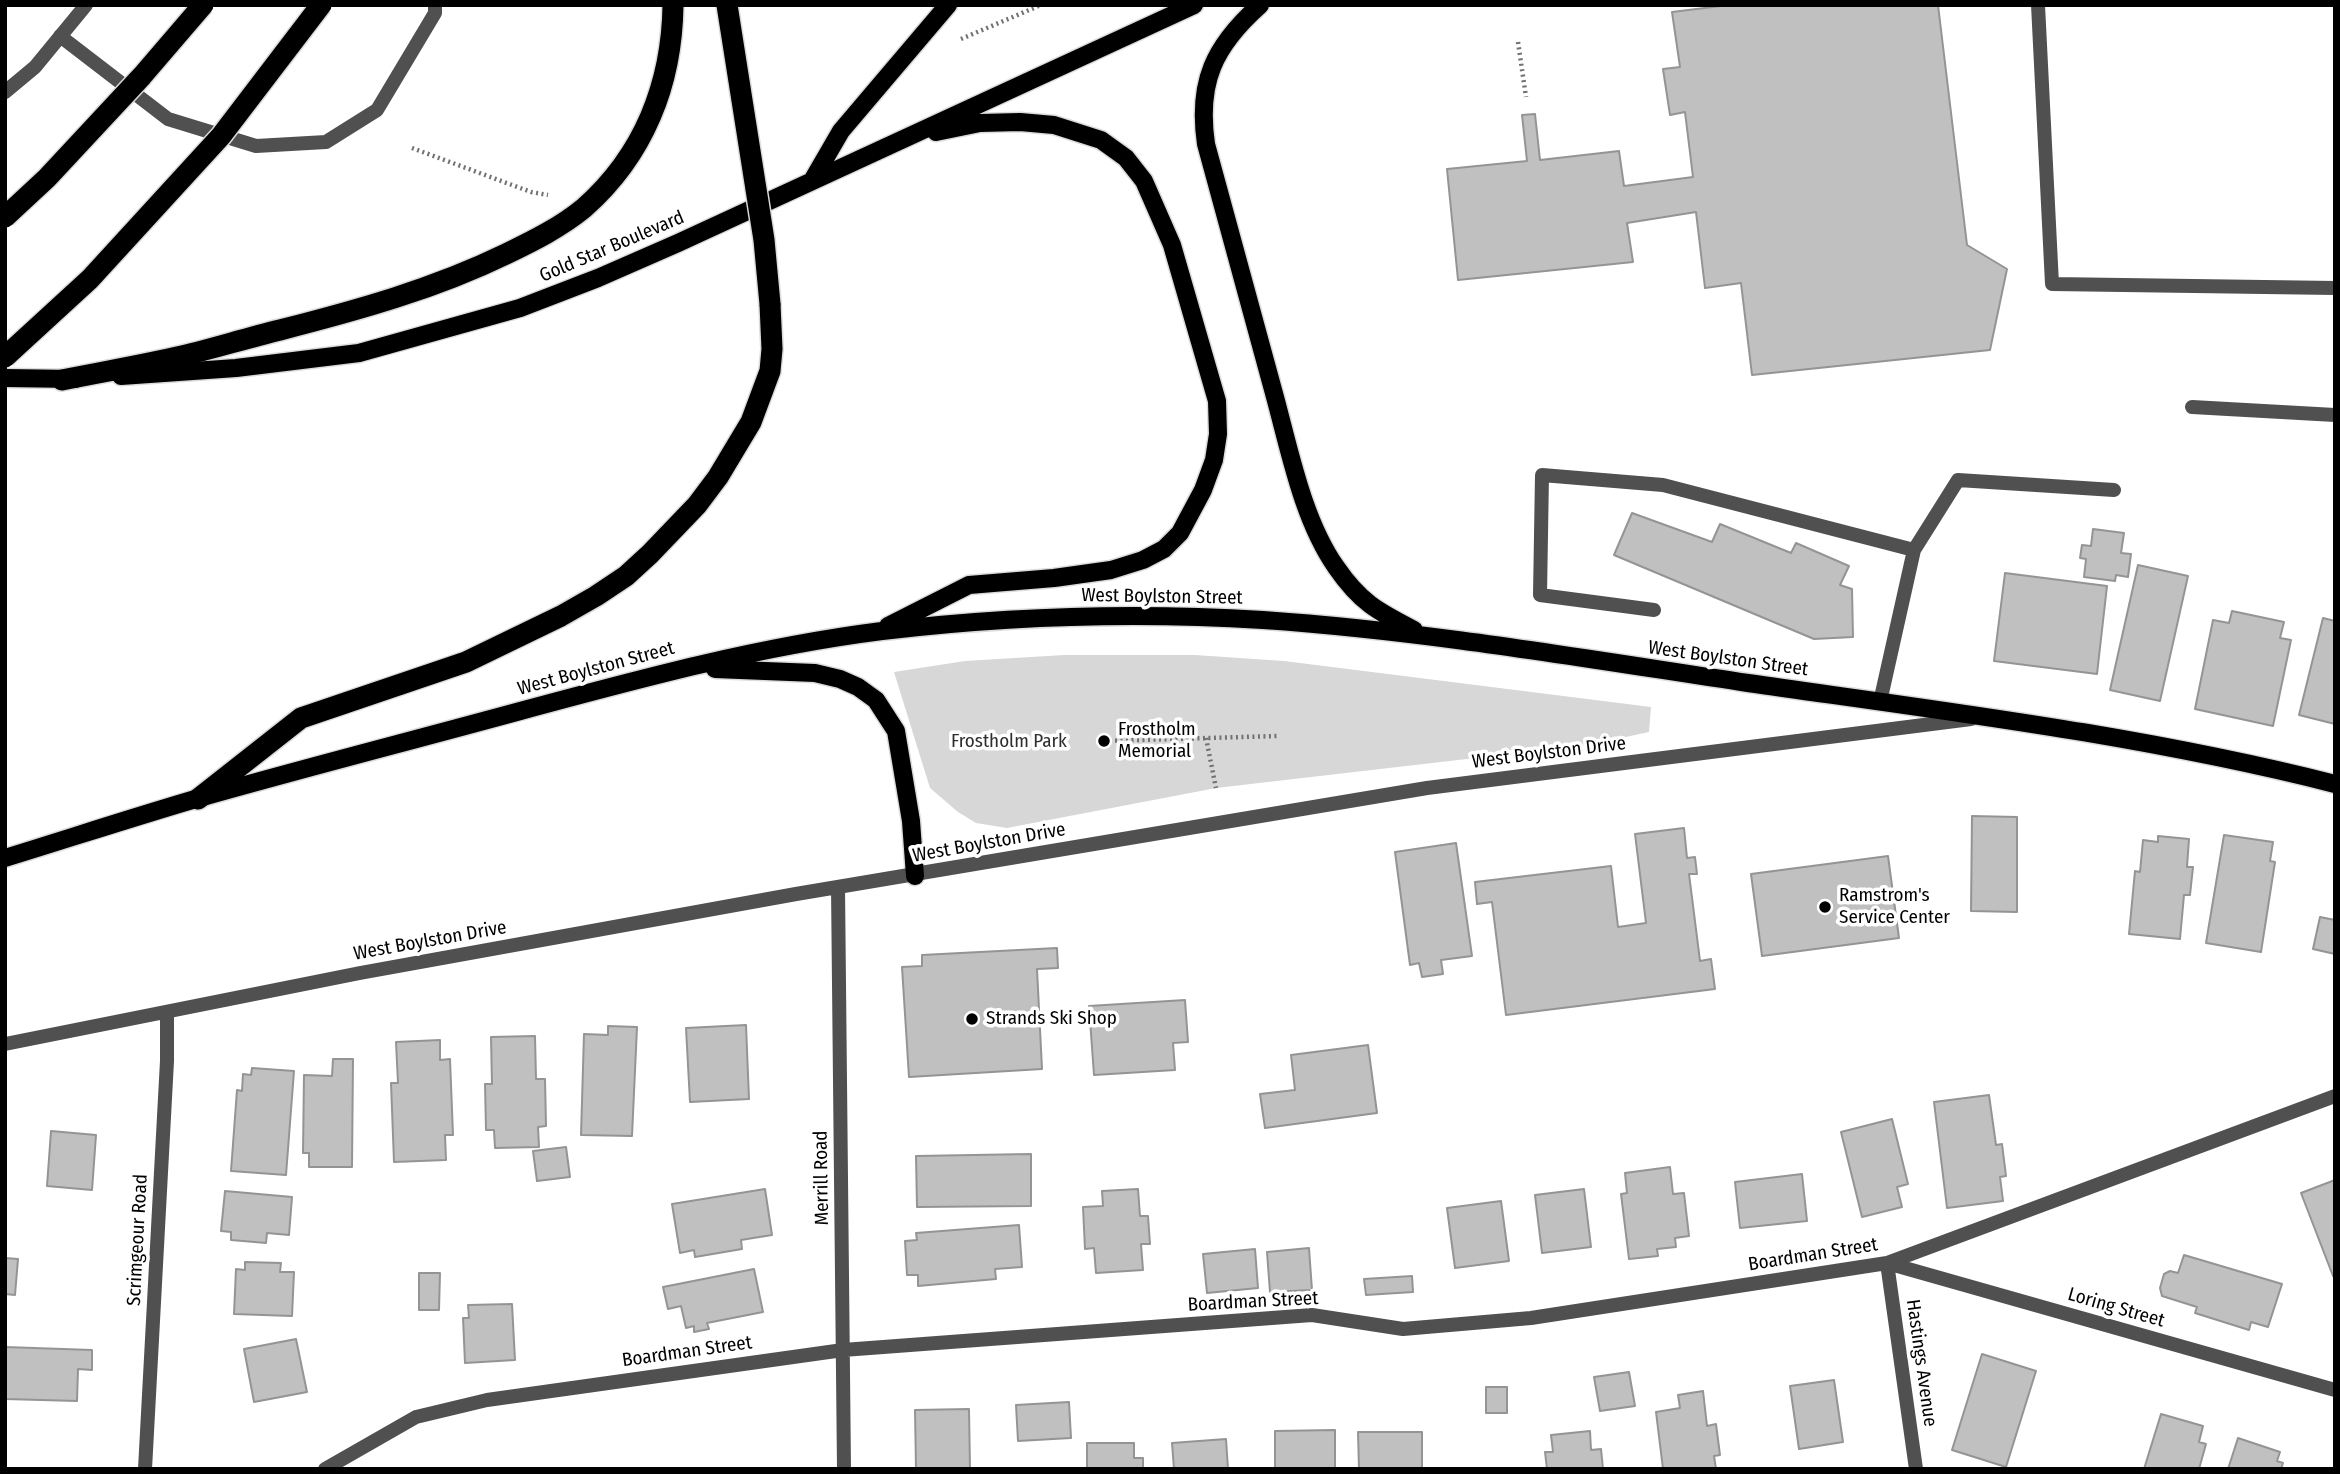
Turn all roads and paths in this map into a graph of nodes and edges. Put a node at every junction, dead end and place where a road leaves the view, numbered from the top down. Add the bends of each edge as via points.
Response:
1 (86, 5) edge
2 (202, 5) edge
3 (321, 5) edge
4 (435, 5) edge
5 (673, 5) edge
6 (727, 5) edge
7 (948, 5) edge
8 (1194, 5) edge
9 (1260, 5) edge
10 (2039, 5) edge
11 (60, 36) junction
12 (1518, 42) dead end
13 (5, 92) edge
14 (1526, 97) dead end
15 (905, 138) junction
16 (412, 148) dead end
17 (812, 181) junction
18 (556, 196) dead end
19 (5, 217) edge
20 (2335, 288) edge
21 (5, 357) edge
22 (5, 378) edge
23 (62, 380) junction
24 (2192, 407) dead end
25 (2335, 415) edge
26 (2114, 490) dead end
27 (1914, 550) junction
28 (1654, 610) dead end
29 (876, 632) junction
30 (1424, 636) junction
31 (677, 668) junction
32 (1880, 702) junction
33 (1984, 717) junction
34 (1277, 736) dead end
35 (1206, 738) junction
36 (1104, 741) dead end
37 (2335, 784) edge
38 (1216, 788) dead end
39 (198, 799) junction
40 (5, 858) edge
41 (915, 876) junction
42 (838, 887) junction
43 (167, 1013) junction
44 (5, 1044) edge
45 (2335, 1096) edge
46 (1887, 1264) junction
47 (843, 1350) junction
48 (2335, 1390) edge
49 (145, 1469) edge
50 (325, 1469) edge
51 (844, 1469) edge
52 (1916, 1469) edge

1 - 11 street
2 - 19 highway, bridge via 142,76
3 - 21 highway, bridge via 221,136 90,278
4 - 11 street via 435,13 377,110 326,142 256,146 168,119
5 - 23 highway via 668,62 646,128 607,185 553,230 453,278 383,302 183,355
6 - 39 highway, bridge via 764,240 772,349 770,371 751,422 719,477 650,555 596,596 466,662 301,719
7 - 17 main road via 841,131
8 - 15 main road, Gold Star Boulevard
9 - 30 main road via 1237,26 1211,66 1203,101 1206,144 1299,483 1320,540 1335,566 1374,610
10 - 20 street via 2052,284
11 - 13 street via 35,67
12 - 14 path
15 - 17 main road, Gold Star Boulevard
15 - 29 main road via 980,122 1054,125 1101,141 1126,158 1144,181 1172,245 1217,401 1218,433 1203,490 1180,533 1164,548 1111,570 969,585
16 - 18 path via 531,192
17 - 23 main road, Gold Star Boulevard via 557,295 416,339 334,357
22 - 23 main road, Gold Star Boulevard
24 - 25 street
26 - 27 street via 1958,480
27 - 28 street via 1663,485 1542,475 1540,595
27 - 32 street
29 - 30 main road, West Boylston Street via 998,621 1135,617 1262,620
29 - 31 main road, West Boylston Street
30 - 32 main road, West Boylston Street
31 - 39 main road, West Boylston Street
31 - 41 main road via 815,673 840,679 876,700 896,731
32 - 33 main road, West Boylston Street
33 - 37 main road, West Boylston Street via 2244,761
33 - 41 street, West Boylston Drive via 1426,788
34 - 35 path
35 - 36 path
35 - 38 path
39 - 40 main road, West Boylston Street
41 - 42 street, West Boylston Drive
42 - 43 street, West Boylston Drive via 360,973
42 - 47 street, Merrill Road
43 - 44 street, West Boylston Drive
43 - 49 street, Scrimgeour Road
45 - 46 street, Boardman Street
46 - 47 street, Boardman Street via 1531,1318 1428,1327 1402,1329 1312,1315
46 - 48 street, Loring Street
46 - 52 street, Hastings Avenue
47 - 50 street, Boardman Street via 486,1400 416,1417
47 - 51 street, Merrill Road

